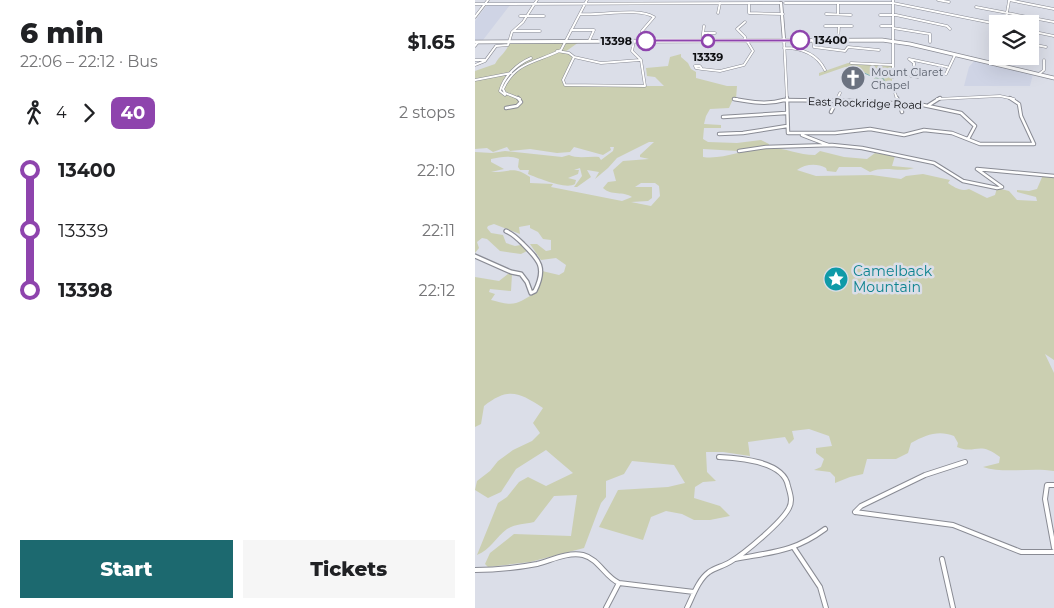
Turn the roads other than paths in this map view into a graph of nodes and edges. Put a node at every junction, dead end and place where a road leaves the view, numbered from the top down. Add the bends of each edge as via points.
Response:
1 (488, 0) edge
2 (537, 0) edge
3 (559, 0) edge
4 (587, 0) edge
5 (938, 0) edge
6 (1009, 0) edge
7 (733, 1) edge
8 (684, 2) edge
9 (709, 2) edge
10 (783, 2) edge
11 (893, 2) edge
12 (949, 2) dead end
13 (720, 3) junction
14 (749, 3) junction
15 (838, 3) junction
16 (475, 4) edge
17 (486, 4) junction
18 (535, 4) junction
19 (556, 4) junction
20 (585, 4) junction
21 (976, 7) dead end
22 (1054, 9) edge
23 (1007, 12) junction
24 (718, 13) dead end
25 (580, 14) junction
26 (783, 14) junction
27 (826, 14) dead end
28 (838, 14) junction
29 (851, 15) dead end
30 (879, 15) dead end
31 (893, 15) junction
32 (1006, 15) edge
33 (476, 16) edge
34 (520, 16) dead end
35 (527, 16) junction
36 (544, 16) dead end
37 (745, 22) dead end
38 (989, 22) edge
39 (1054, 22) edge
40 (705, 26) dead end
41 (825, 26) dead end
42 (839, 26) junction
43 (852, 26) dead end
44 (881, 26) dead end
45 (893, 27) junction
46 (540, 30) dead end
47 (571, 30) junction
48 (950, 30) dead end
49 (513, 31) junction
50 (703, 33) junction
51 (715, 33) dead end
52 (1039, 33) edge
53 (1054, 36) edge
54 (746, 40) junction
55 (784, 40) junction
56 (813, 40) junction
57 (839, 40) junction
58 (589, 41) junction
59 (634, 41) junction
60 (641, 41) junction
61 (702, 41) junction
62 (893, 41) junction
63 (477, 42) edge
64 (508, 42) junction
65 (564, 42) junction
66 (930, 42) dead end
67 (475, 46) edge
68 (1039, 46) edge
69 (1046, 47) dead end
70 (784, 48) junction
71 (879, 50) dead end
72 (558, 51) junction
73 (955, 55) junction
74 (574, 57) junction
75 (475, 60) edge
76 (486, 60) junction
77 (641, 60) junction
78 (1044, 60) dead end
79 (921, 62) junction
80 (851, 63) dead end
81 (914, 63) junction
82 (989, 63) edge
83 (475, 65) edge
84 (893, 65) junction
85 (997, 65) edge
86 (947, 67) junction
87 (702, 69) dead end
88 (825, 70) dead end
89 (1041, 71) junction
90 (513, 73) junction
91 (893, 77) dead end
92 (1054, 78) edge
93 (475, 80) edge
94 (893, 87) dead end
95 (840, 93) dead end
96 (734, 100) dead end
97 (786, 100) junction
98 (836, 101) junction
99 (898, 103) junction
100 (929, 106) junction
101 (831, 112) dead end
102 (902, 112) dead end
103 (786, 113) junction
104 (723, 117) dead end
105 (787, 126) junction
106 (719, 134) dead end
107 (797, 134) junction
108 (968, 138) junction
109 (828, 145) junction
110 (739, 151) dead end
111 (1054, 176) edge
112 (506, 231) dead end
113 (475, 256) edge
114 (719, 457) dead end
115 (965, 462) dead end
116 (1054, 485) edge
117 (825, 529) dead end
118 (794, 548) junction
119 (1054, 550) edge
120 (734, 560) junction
121 (942, 560) dead end
122 (475, 570) edge
123 (619, 583) junction
124 (694, 592) junction
125 (606, 608) edge
126 (687, 608) edge
127 (826, 608) edge
128 (953, 608) edge

1 - 17 street
2 - 18 street
3 - 19 street
4 - 20 street
5 - 12 street
6 - 22 street
6 - 23 street
7 - 13 street
7 - 14 street
8 - 9 street
8 - 20 street
9 - 13 street
10 - 14 street
10 - 15 street
10 - 26 main road
11 - 15 street
11 - 31 street
11 - 38 street
13 - 24 street
14 - 26 street via 749,13
15 - 28 street
16 - 17 street
17 - 18 street
17 - 33 street
18 - 19 street
18 - 35 street
19 - 20 street
20 - 25 street
21 - 23 street
23 - 32 street
23 - 39 street
25 - 47 street
25 - 60 street via 647,13 654,18 643,28
26 - 55 main road
27 - 28 street
28 - 29 street
30 - 31 street
31 - 45 street
31 - 48 street via 947,26
34 - 35 street
35 - 36 street
35 - 49 street
37 - 54 street via 737,29
40 - 50 street
41 - 42 street
42 - 43 street
42 - 57 street
44 - 45 street
45 - 62 street
45 - 66 street via 930,35
46 - 49 street
47 - 58 street via 594,30
47 - 65 street
49 - 64 street
50 - 51 street
50 - 61 street
52 - 53 street
54 - 55 main road
54 - 61 main road
54 - 87 street via 753,51 744,65 720,71
55 - 56 main road
55 - 70 street
56 - 57 main road
56 - 71 street via 813,47 833,51 845,51 848,47
57 - 62 main road
58 - 59 main road
58 - 65 main road
59 - 60 main road
59 - 77 street via 632,51
60 - 61 main road
62 - 73 main road
62 - 84 street
63 - 64 main road
63 - 67 street
64 - 65 main road
64 - 76 street via 507,46 495,46
65 - 72 street
68 - 69 street
70 - 88 street via 793,48 816,58
70 - 97 street
72 - 74 street
72 - 90 street via 526,62
73 - 82 main road
73 - 86 street
74 - 77 street via 601,63
74 - 77 street via 563,80 565,85 645,86
75 - 76 street
76 - 83 street
78 - 89 street
79 - 81 street
79 - 81 street via 909,59
79 - 86 street
80 - 84 street
81 - 86 street via 911,77 946,74
84 - 91 street
85 - 89 main road
89 - 92 main road
90 - 90 street via 501,86 500,91 519,102 506,108 521,102 503,91
90 - 93 street
94 - 99 street
95 - 98 street
96 - 97 street, East Rockridge Road via 762,103
97 - 98 street, East Rockridge Road
97 - 103 street
98 - 99 street, East Rockridge Road
98 - 101 street
99 - 100 street, East Rockridge Road
99 - 102 street
100 - 108 street, East Rockridge Road via 967,116 975,126
100 - 108 street via 934,100 947,97 1000,96 1014,99 1019,104 1034,144 981,144
103 - 104 street
103 - 105 street
105 - 106 street via 743,134
105 - 107 street via 788,132
107 - 108 street via 869,130 904,135 924,130
107 - 109 street
109 - 110 street
109 - 111 street via 862,148 934,163 963,180 997,188 1002,187 977,169
112 - 113 street via 516,235 539,259 540,277 535,291 531,293 521,274
114 - 120 street via 747,459 780,471 787,478 790,492 785,515
115 - 119 street via 905,483 855,512 953,525 1021,552
116 - 119 street via 1047,485 1045,500
117 - 118 street via 809,542
118 - 120 street
118 - 127 street via 820,586
120 - 124 street via 709,572
121 - 128 street
122 - 123 street via 503,570 559,556 583,555
123 - 124 street
123 - 125 street
124 - 126 street

